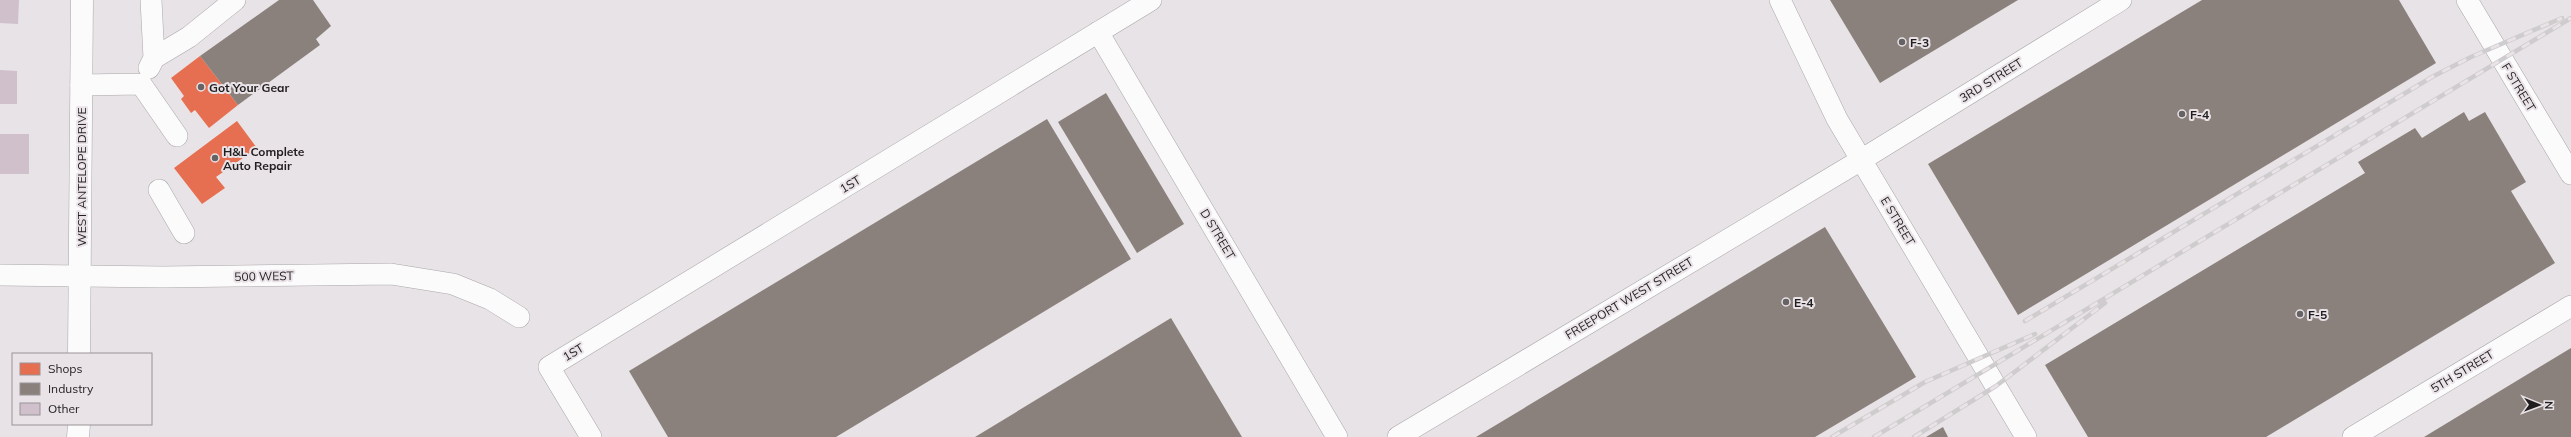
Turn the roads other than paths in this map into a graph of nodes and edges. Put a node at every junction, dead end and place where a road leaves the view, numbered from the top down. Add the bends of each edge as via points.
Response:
1 (82, 0) edge
2 (152, 0) edge
3 (235, 0) edge
4 (1151, 0) edge
5 (1780, 0) edge
6 (2121, 0) edge
7 (2467, 0) edge
8 (1098, 32) junction
9 (154, 58) junction
10 (141, 84) junction
11 (81, 85) junction
12 (177, 136) dead end
13 (1861, 160) junction
14 (2571, 174) edge
15 (159, 190) dead end
16 (184, 233) dead end
17 (0, 275) edge
18 (80, 276) junction
19 (2571, 306) edge
20 (519, 317) dead end
21 (79, 353) edge
22 (78, 425) edge
23 (78, 437) edge
24 (591, 437) edge
25 (1337, 437) edge
26 (1398, 437) edge
27 (2026, 437) edge
28 (2353, 437) edge

1 - 11 main road, WEST ANTELOPE DRIVE
2 - 9 street
3 - 9 street via 189,37
4 - 8 street, 1ST
5 - 13 street, E STREET via 1836,119
6 - 13 street, 3RD STREET
7 - 14 street, F STREET
8 - 24 street, 1ST via 549,367
8 - 25 street, D STREET
9 - 10 street
10 - 11 street
10 - 12 street
11 - 18 main road, WEST ANTELOPE DRIVE
13 - 26 street, FREEPORT WEST STREET
13 - 27 street, E STREET
15 - 16 street
17 - 18 street, 500 WEST
18 - 20 street, 500 WEST via 390,274 453,284 490,299
18 - 21 main road, WEST ANTELOPE DRIVE
19 - 28 street, 5TH STREET
22 - 23 main road

